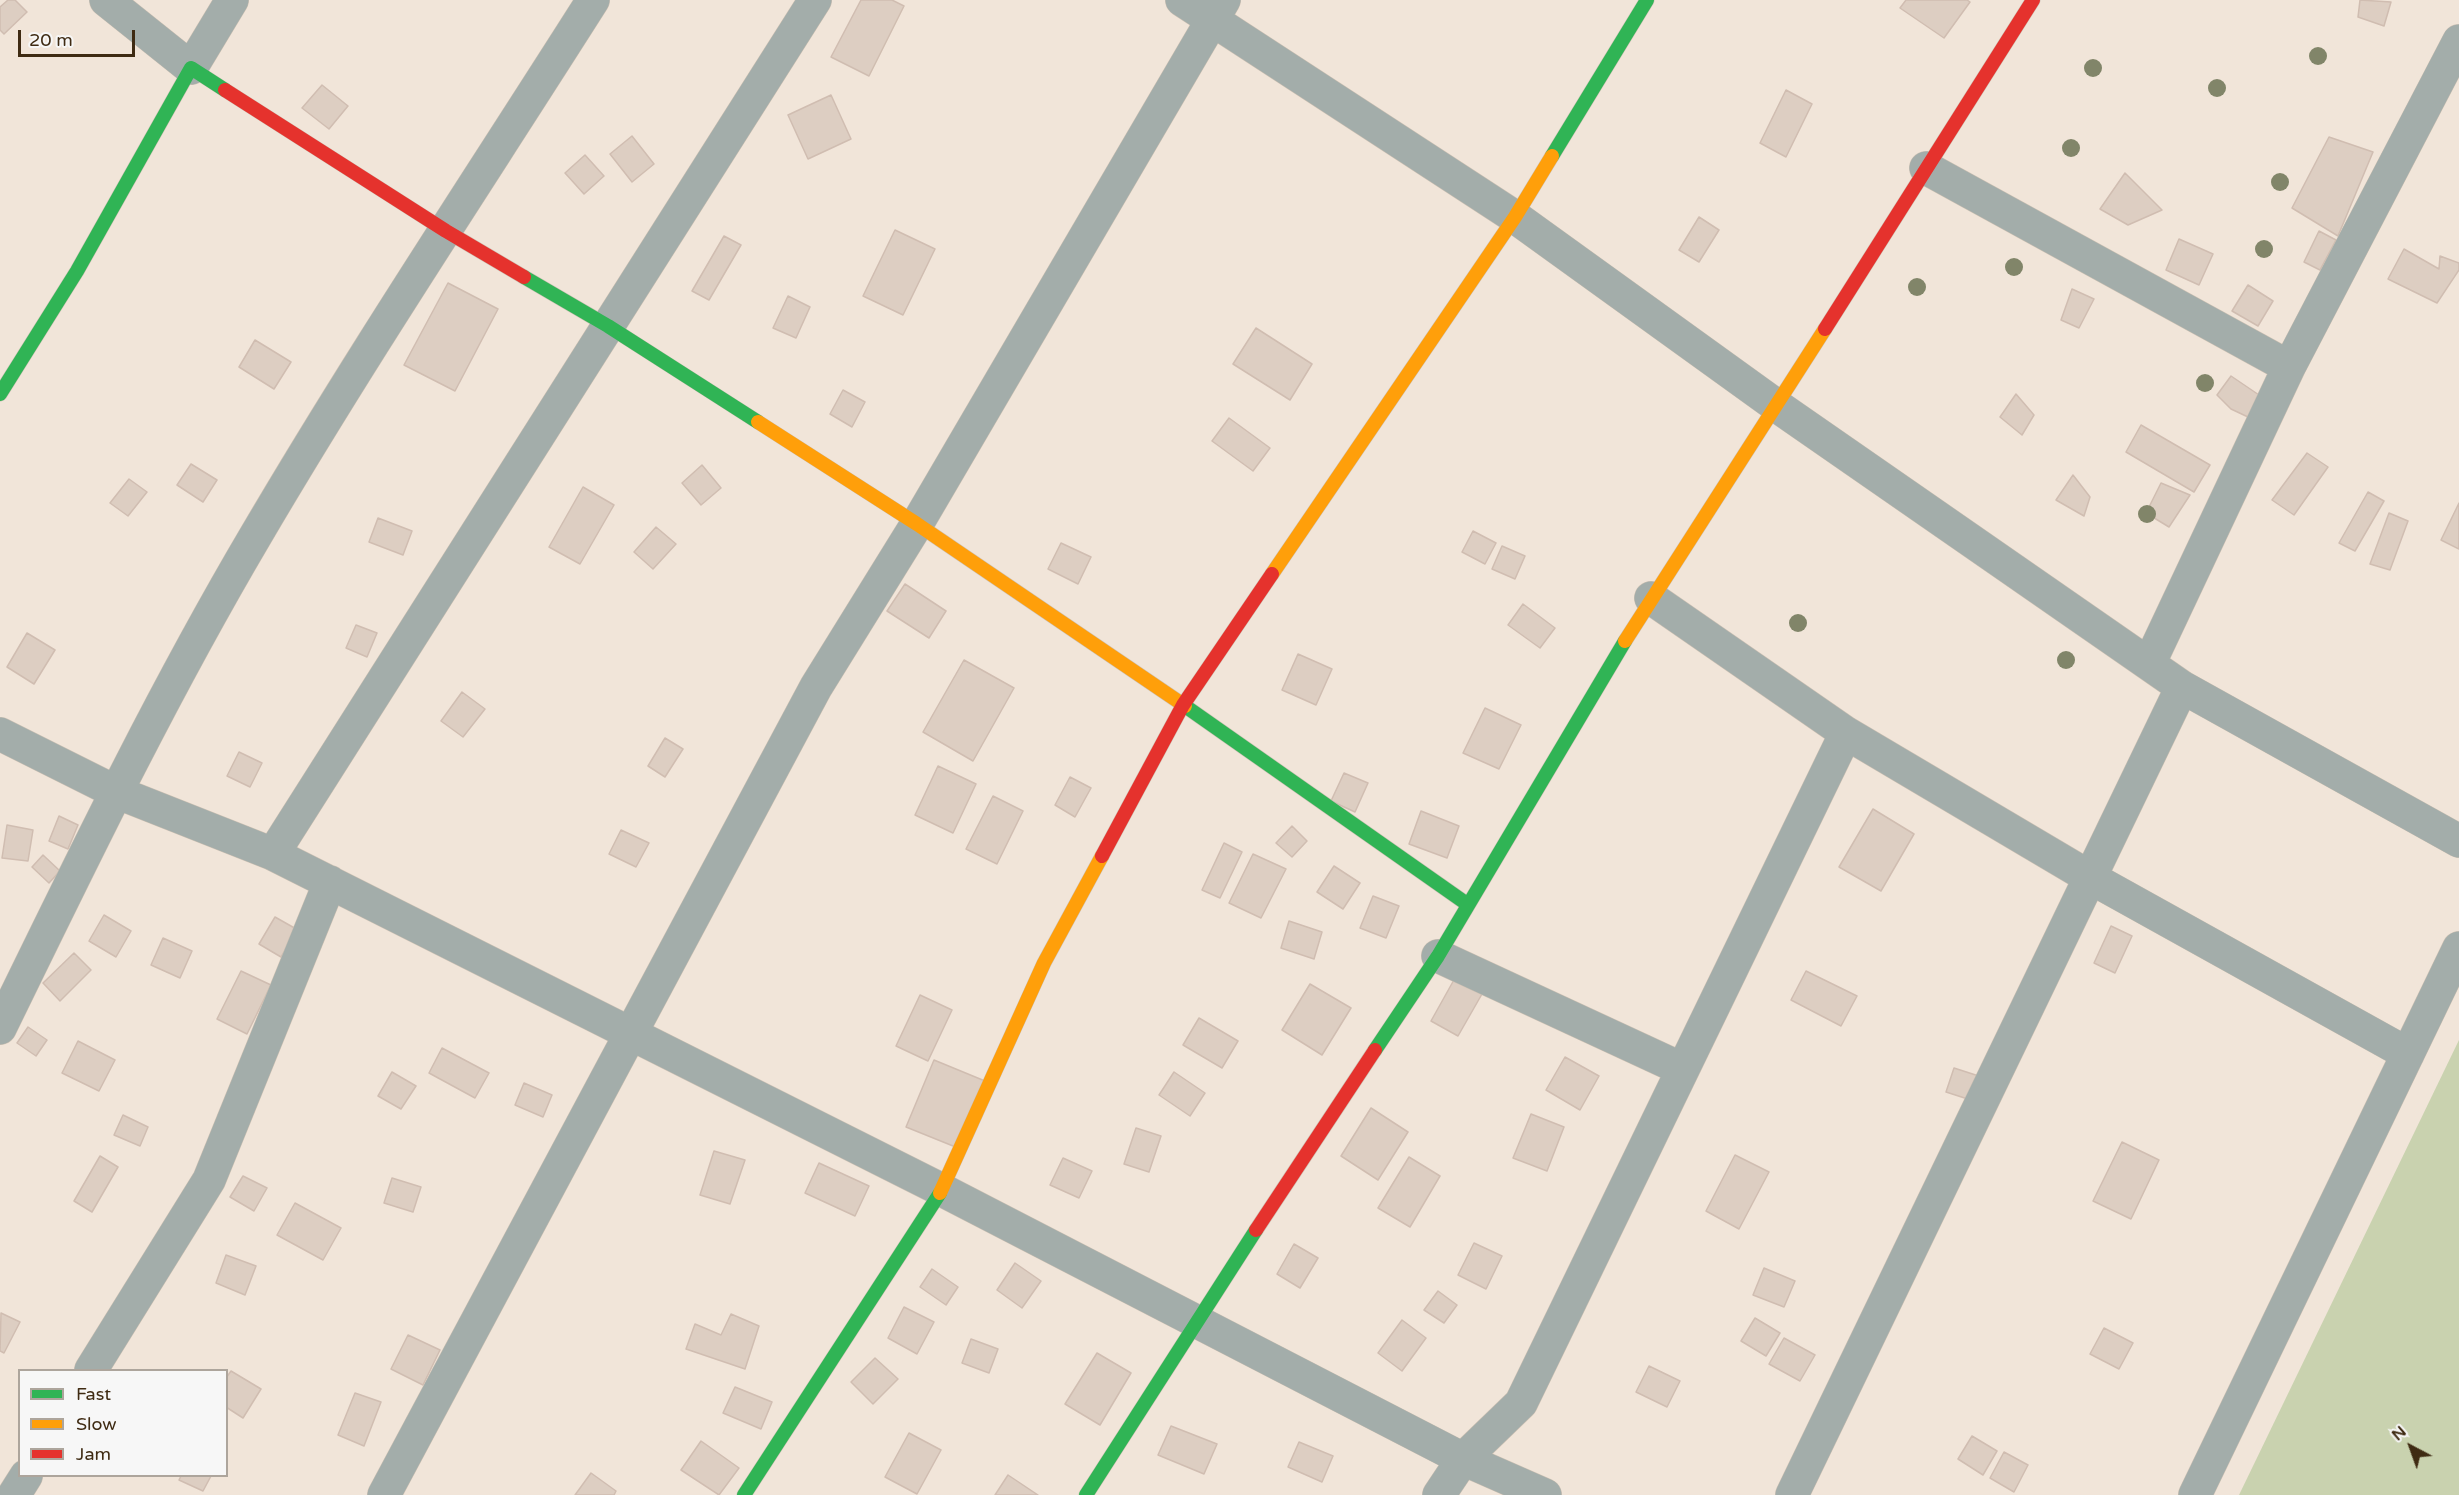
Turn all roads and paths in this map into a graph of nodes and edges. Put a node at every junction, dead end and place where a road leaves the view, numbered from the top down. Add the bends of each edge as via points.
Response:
1 (106, 0) edge
2 (232, 0) edge
3 (593, 0) edge
4 (815, 0) edge
5 (1182, 0) edge
6 (1647, 0) edge
7 (2033, 0) edge
8 (1218, 10) edge
9 (2459, 41) edge
10 (191, 68) junction
11 (1926, 168) junction
12 (1515, 218) junction
13 (446, 231) junction
14 (608, 326) junction
15 (2289, 367) junction
16 (0, 394) edge
17 (1777, 406) junction
18 (917, 524) junction
19 (1651, 598) junction
20 (2149, 664) junction
21 (2182, 687) junction
22 (1184, 705) junction
23 (1846, 733) junction
24 (0, 734) edge
25 (116, 792) junction
26 (2459, 841) edge
27 (273, 854) junction
28 (2091, 878) junction
29 (330, 882) junction
30 (1467, 904) junction
31 (2459, 948) edge
32 (1438, 956) junction
33 (0, 1028) edge
34 (631, 1035) junction
35 (2408, 1054) junction
36 (1682, 1069) junction
37 (942, 1190) junction
38 (1194, 1322) junction
39 (92, 1369) edge
40 (1463, 1459) junction
41 (384, 1495) edge
42 (744, 1495) edge
43 (1086, 1495) edge
44 (1439, 1495) edge
45 (1545, 1495) edge
46 (1792, 1495) edge
47 (2195, 1495) edge

1 - 10 street
2 - 10 street
3 - 13 street
4 - 14 street
5 - 8 street
6 - 12 street
7 - 11 street
8 - 12 street
8 - 18 street
9 - 15 street
10 - 13 street
10 - 16 street via 77,271
11 - 15 street
11 - 17 street
12 - 17 street
12 - 22 street
13 - 14 street
13 - 25 street via 255,537
14 - 18 street
14 - 27 street
15 - 20 street
17 - 19 street
17 - 20 street
18 - 22 street
18 - 34 street via 816,687
19 - 23 street
19 - 30 street
20 - 21 street
21 - 26 street
21 - 28 street
22 - 30 street
22 - 37 street via 1044,963
23 - 28 street
23 - 36 street
24 - 25 street
25 - 27 street
25 - 33 street
27 - 29 street
28 - 35 street
28 - 46 street
29 - 34 street
29 - 39 street via 209,1180
30 - 32 street
31 - 35 street
32 - 36 street
32 - 38 street
34 - 37 street
34 - 41 street
35 - 47 street
36 - 40 street via 1521,1403
37 - 38 street
37 - 42 street
38 - 40 street
38 - 43 street
40 - 44 street
40 - 45 street

